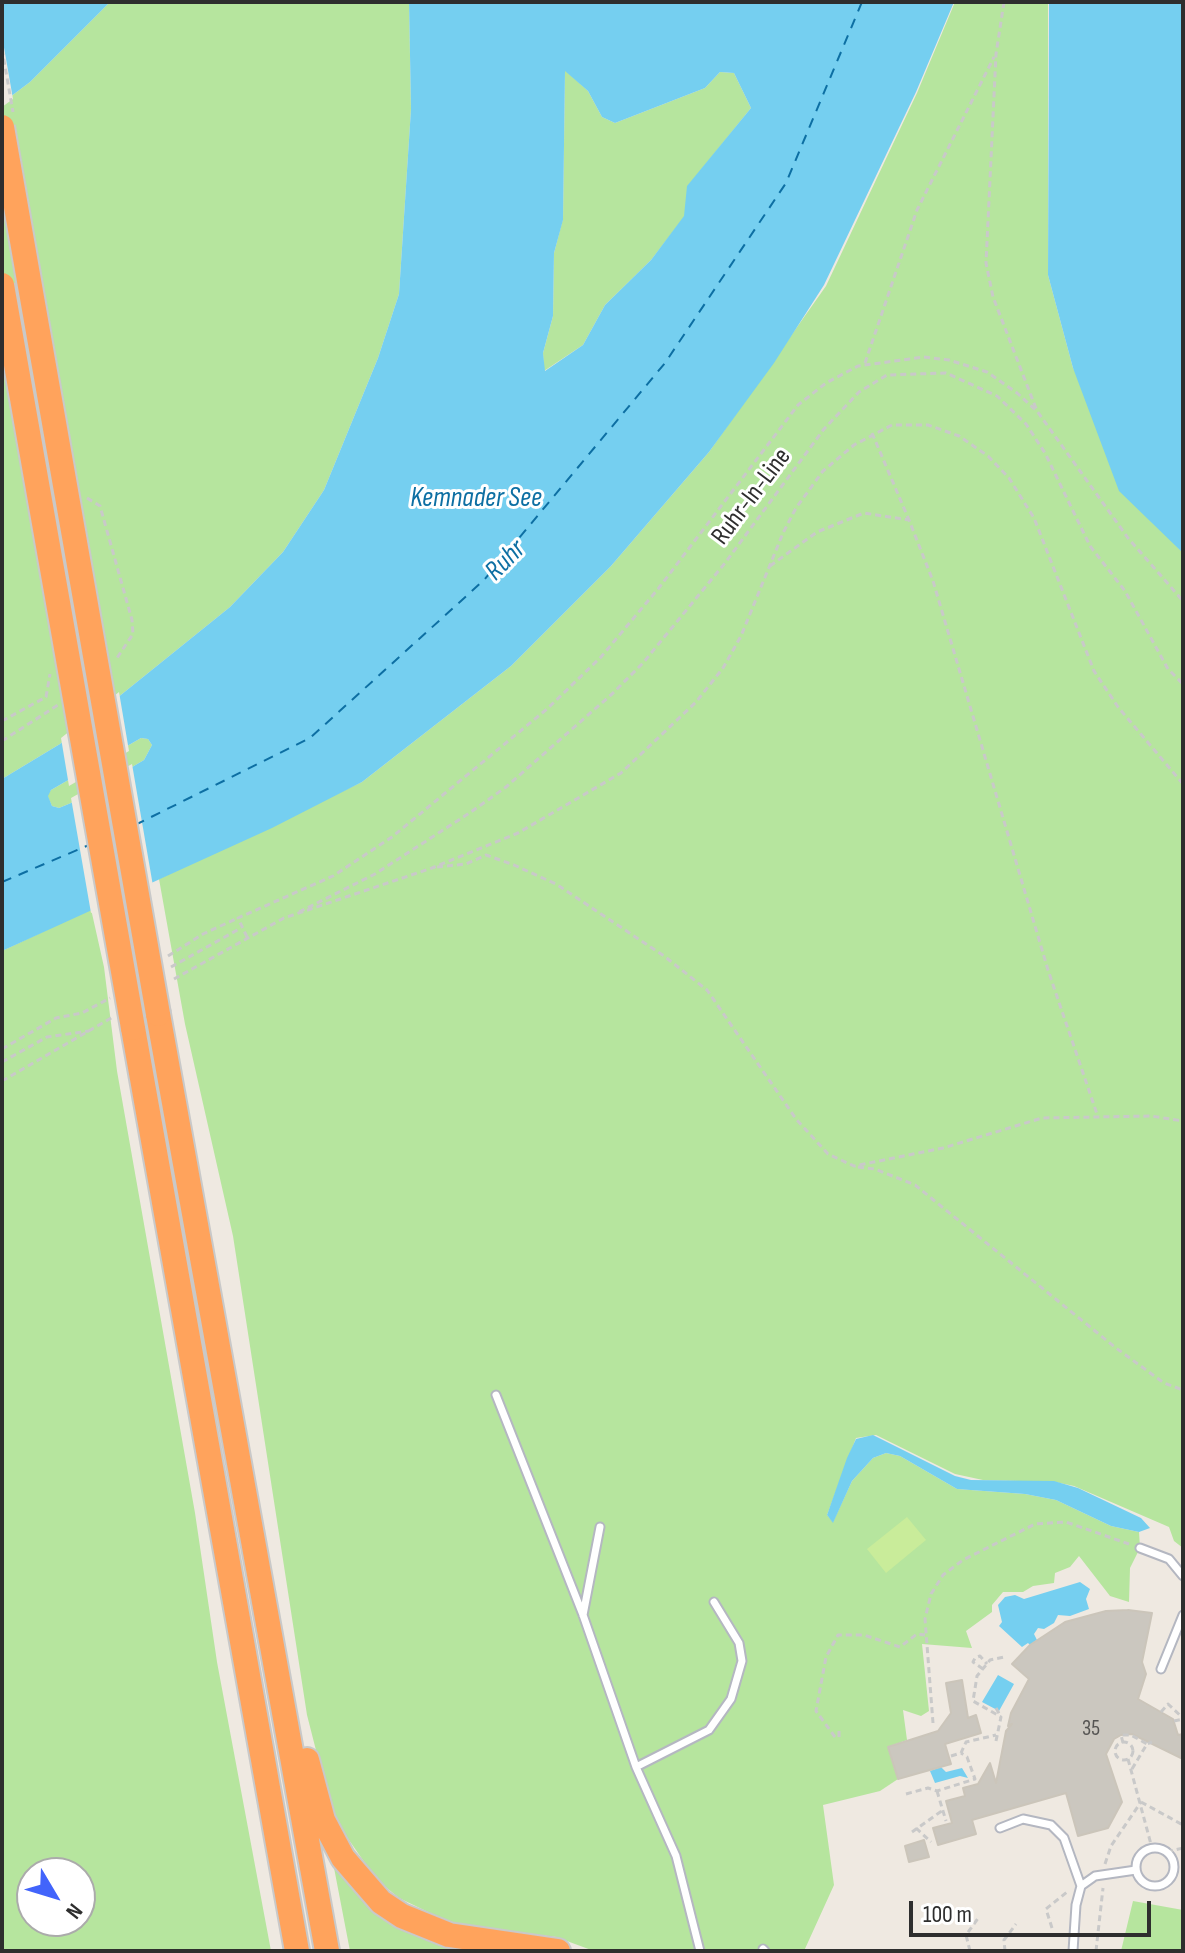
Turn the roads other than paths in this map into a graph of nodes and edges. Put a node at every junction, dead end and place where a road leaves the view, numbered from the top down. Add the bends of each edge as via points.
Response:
1 (2, 127) edge
2 (2, 285) edge
3 (496, 1395) dead end
4 (600, 1527) dead end
5 (1140, 1548) road end
6 (1183, 1576) edge
7 (714, 1602) dead end
8 (583, 1615) junction
9 (1183, 1615) edge
10 (268, 1626) junction
11 (1161, 1669) dead end
12 (636, 1767) junction
13 (1000, 1828) dead end
14 (1136, 1870) junction
15 (1081, 1886) junction
16 (297, 1951) edge
17 (327, 1951) edge
18 (558, 1951) edge
19 (700, 1951) edge
20 (1073, 1951) edge

1 - 10 highway, bridge
2 - 16 highway, bridge via 124,1022
3 - 8 lane
4 - 8 lane
5 - 6 lane via 1169,1559
7 - 12 lane via 741,1652 731,1699 709,1730
8 - 12 lane
9 - 11 lane
10 - 17 highway
10 - 18 highway via 288,1667 323,1820 363,1884 381,1902 430,1929
12 - 19 lane via 676,1856
13 - 15 lane via 1023,1819 1051,1825 1064,1838
14 - 14 lane via 1147,1884 1165,1883 1174,1865 1167,1852 1152,1848 1140,1854
14 - 15 lane via 1104,1873
15 - 20 lane

